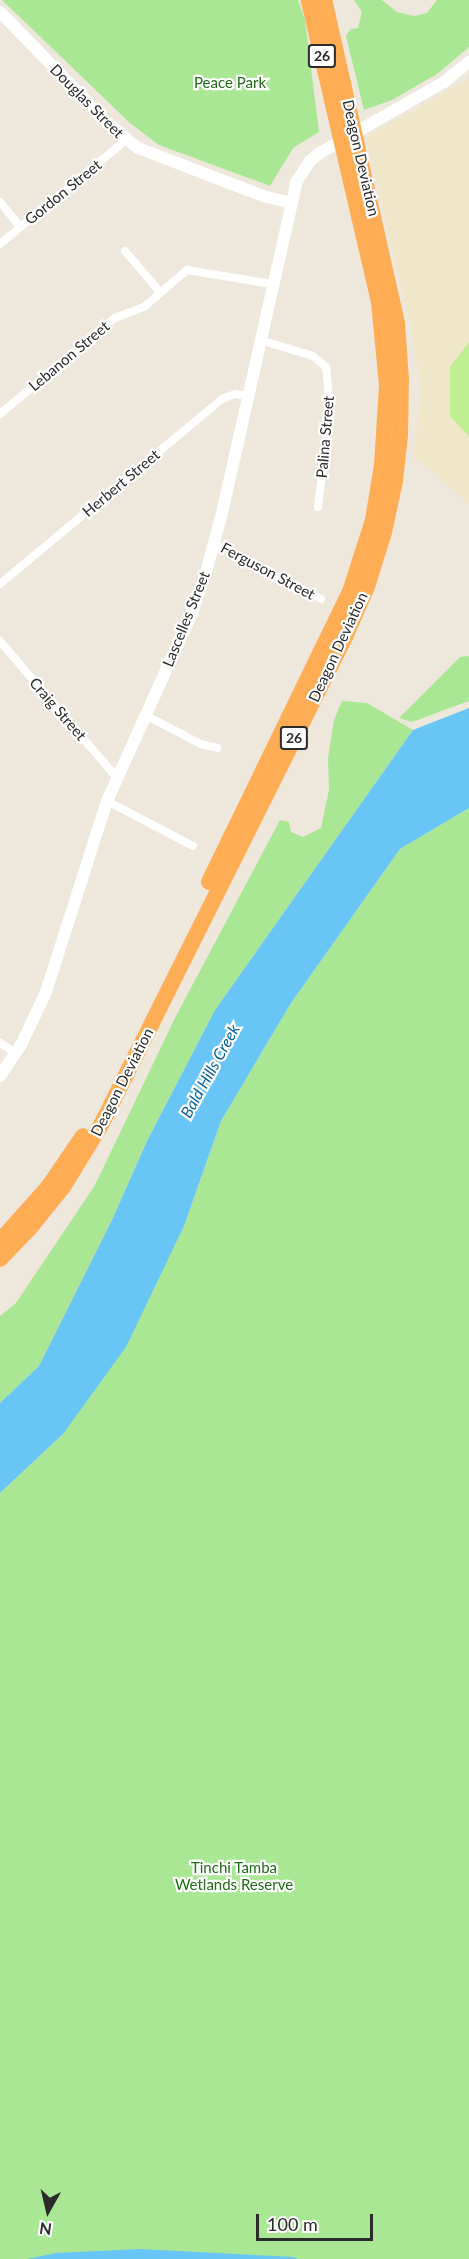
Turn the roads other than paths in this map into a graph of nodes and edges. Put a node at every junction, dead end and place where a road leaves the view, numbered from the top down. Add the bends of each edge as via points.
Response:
1 (309, 0) edge
2 (324, 0) edge
3 (0, 12) edge
4 (469, 62) edge
5 (126, 140) junction
6 (0, 202) edge
7 (291, 203) junction
8 (20, 227) junction
9 (0, 244) edge
10 (125, 251) dead end
11 (272, 284) junction
12 (160, 292) junction
13 (260, 340) junction
14 (248, 396) junction
15 (0, 414) edge
16 (318, 507) dead end
17 (214, 543) junction
18 (0, 584) edge
19 (321, 599) dead end
20 (1, 643) edge
21 (145, 715) junction
22 (218, 748) dead end
23 (116, 777) junction
24 (107, 801) junction
25 (193, 846) dead end
26 (0, 1042) edge
27 (16, 1053) junction
28 (0, 1076) edge
29 (0, 1241) edge
30 (0, 1259) edge

1 - 29 highway, Deagon Deviation / 26 via 383,330 386,430 373,519 340,615 95,1112 49,1186
2 - 30 highway, Deagon Deviation / 26 via 390,286 400,354 400,435 384,532 367,587 345,637 101,1125 63,1187
3 - 5 street, Douglas Street
4 - 7 street, Lascelles Street via 444,82 310,161
5 - 7 street, Douglas Street via 153,155
5 - 8 street, Gordon Street
6 - 8 street
7 - 11 street, Lascelles Street
8 - 9 street, Gordon Street
10 - 12 street
11 - 12 street, Lebanon Street via 187,270
11 - 13 street, Lascelles Street
12 - 15 street, Lebanon Street via 144,307 115,318
13 - 14 street, Lascelles Street
13 - 16 street, Palina Street via 313,356 326,367 330,408
14 - 17 street, Lascelles Street
14 - 18 street, Herbert Street via 235,394 222,399
17 - 19 street, Ferguson Street
17 - 21 street, Lascelles Street via 192,612
20 - 23 street, Craig Street
21 - 22 street via 201,744
21 - 23 street, Lascelles Street
23 - 24 street, Lascelles Street
24 - 25 street
24 - 27 street, Lascelles Street via 54,972
26 - 27 street
27 - 28 street, Lascelles Street

